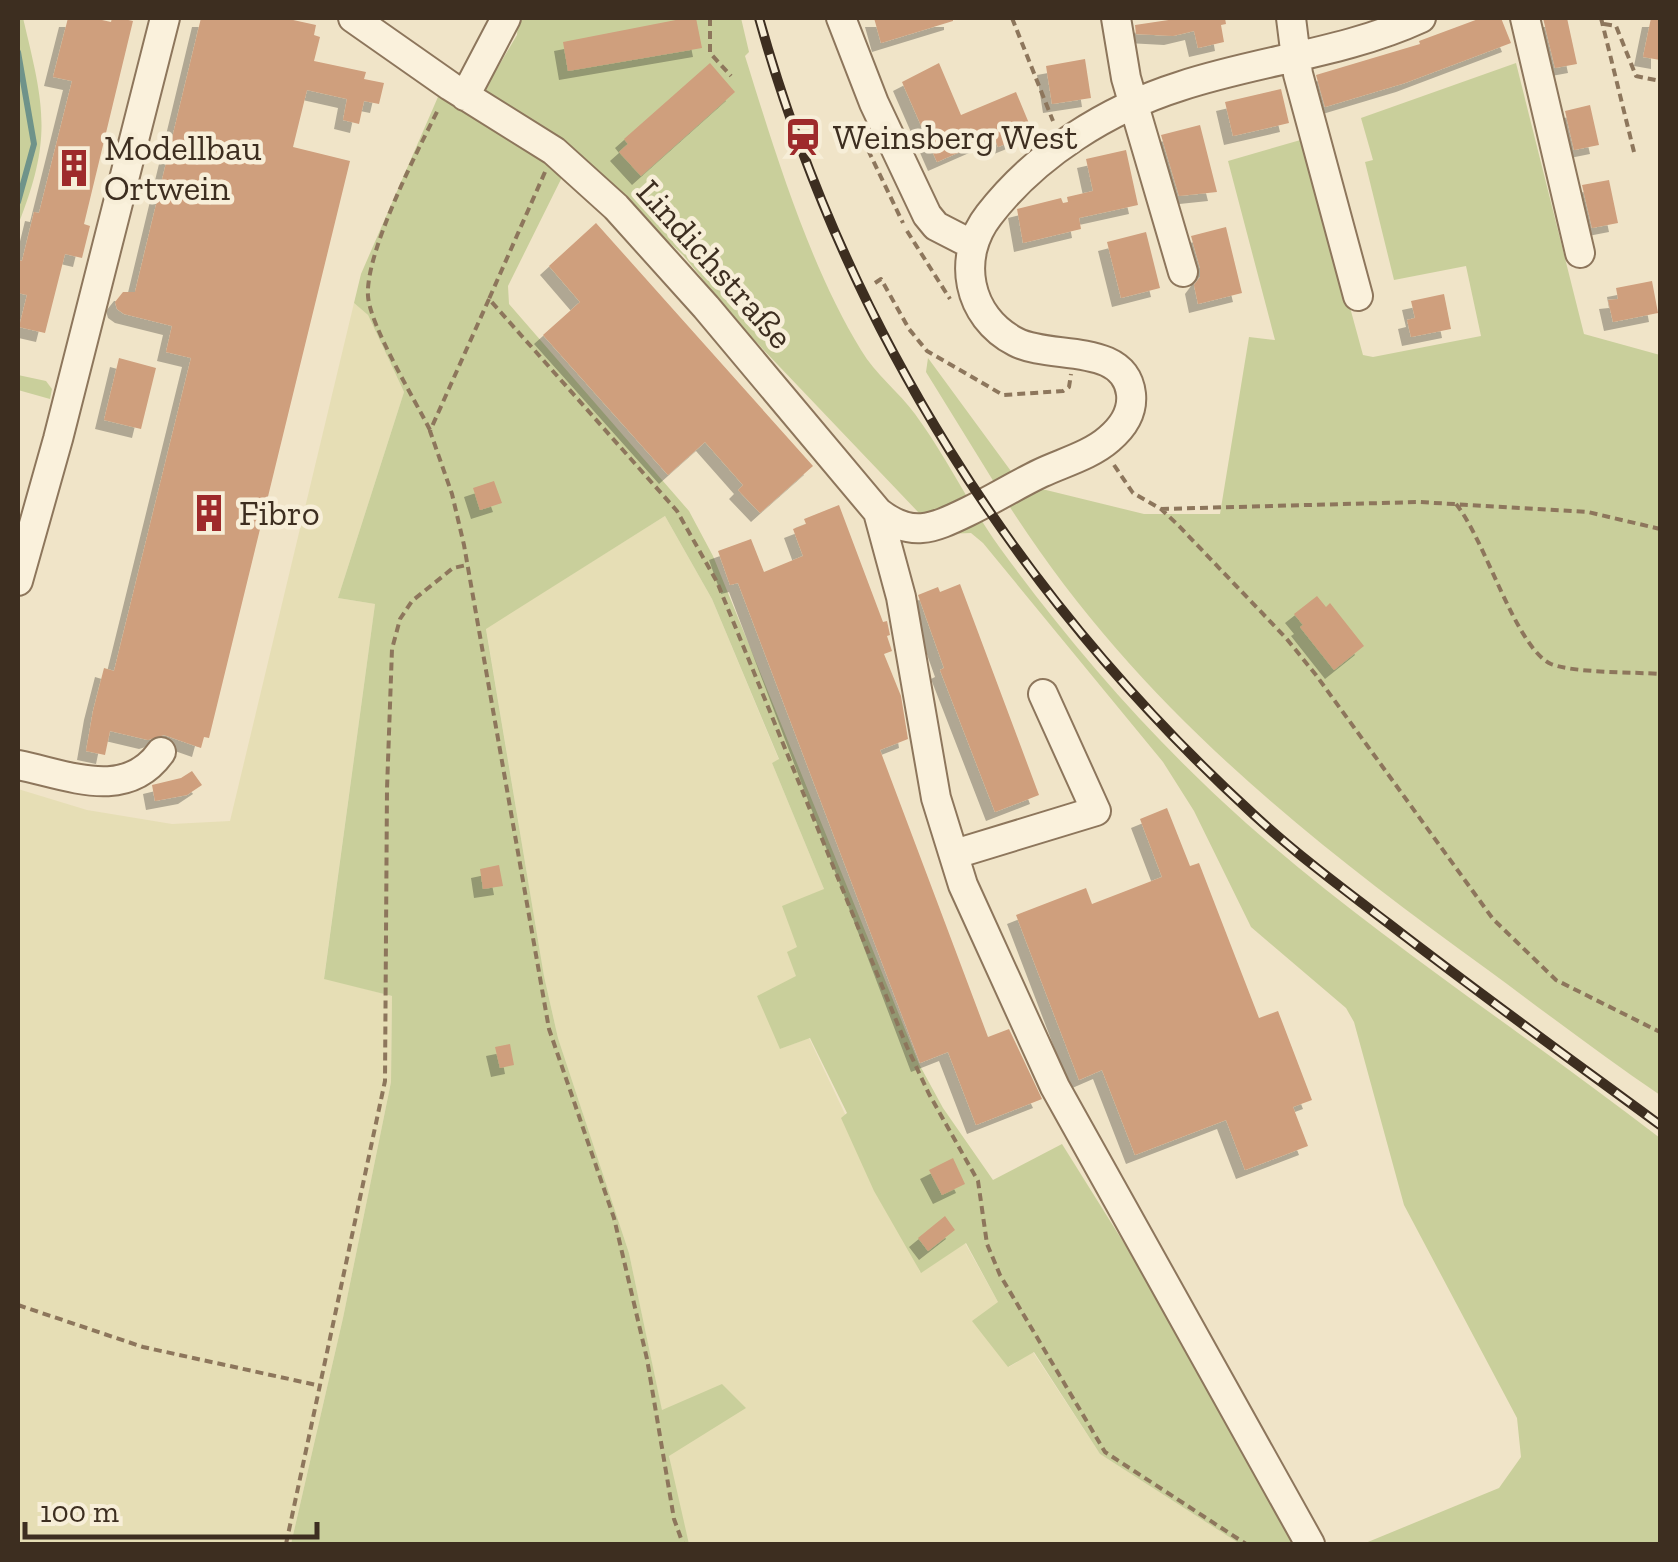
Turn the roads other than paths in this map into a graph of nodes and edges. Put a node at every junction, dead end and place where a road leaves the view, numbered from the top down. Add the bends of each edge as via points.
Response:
1 (165, 18) edge
2 (352, 18) edge
3 (506, 18) edge
4 (841, 18) edge
5 (1116, 18) edge
6 (1291, 18) edge
7 (1421, 18) edge
8 (1525, 18) edge
9 (1296, 58) junction
10 (458, 91) junction
11 (1135, 104) junction
12 (971, 244) junction
13 (1580, 253) dead end
14 (1183, 272) dead end
15 (1358, 296) dead end
16 (878, 512) junction
17 (18, 581) edge
18 (1043, 694) dead end
19 (161, 752) dead end
20 (18, 765) edge
21 (955, 854) junction
22 (1310, 1544) edge

1 - 17 street
2 - 10 street, Lindichstraße
3 - 10 street
4 - 12 street via 927,215
5 - 11 street
6 - 9 street
7 - 9 street
8 - 13 street
9 - 11 street
9 - 15 street
10 - 16 street, Lindichstraße via 554,152 616,207
11 - 12 street via 1064,144 1015,184
11 - 14 street
12 - 16 street via 971,288 993,326 1017,343 1107,361 1125,375 1132,396 1126,422 1100,445 932,528 898,528
16 - 21 street via 901,597 936,798
18 - 21 street via 1096,811
19 - 20 street via 136,777 114,783
21 - 22 street via 1055,1087

